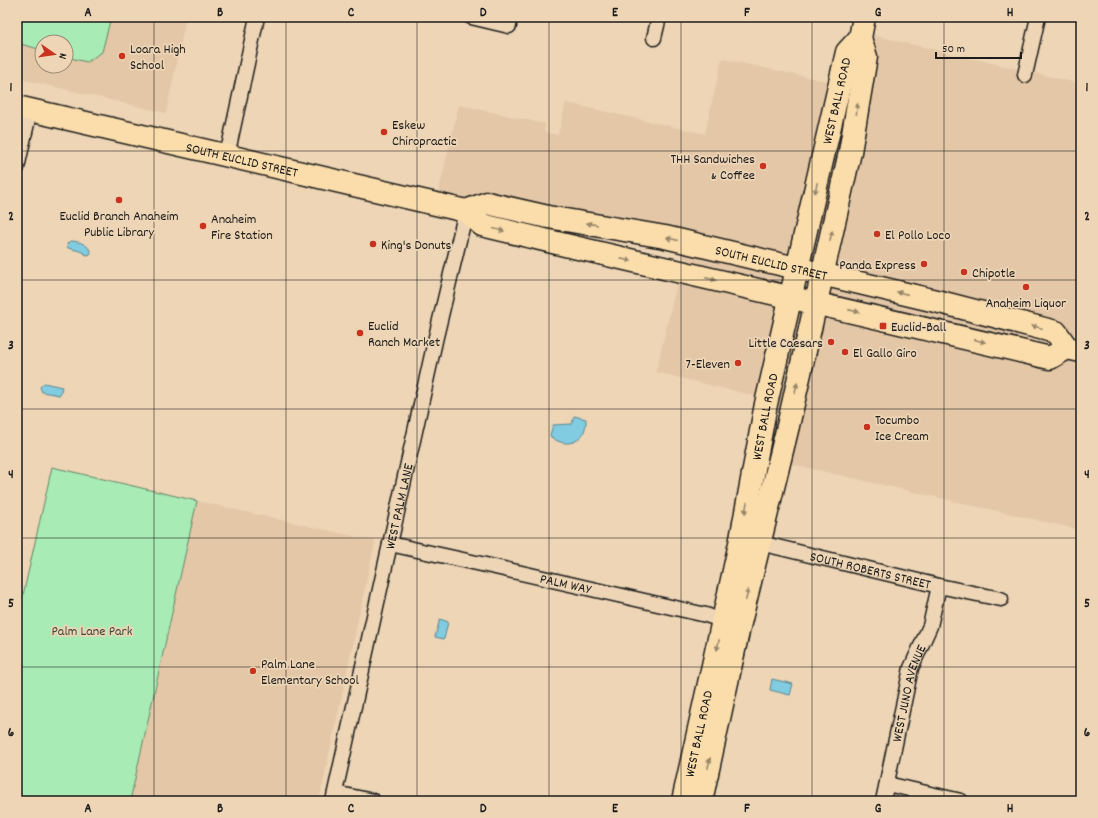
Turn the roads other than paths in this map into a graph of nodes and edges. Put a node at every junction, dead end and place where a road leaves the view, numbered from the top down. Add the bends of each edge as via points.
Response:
1 (258, 17) edge
2 (472, 17) edge
3 (659, 17) edge
4 (864, 17) edge
5 (1038, 17) edge
6 (509, 26) dead end
7 (654, 38) dead end
8 (860, 38) junction
9 (1025, 75) dead end
10 (24, 109) edge
11 (227, 156) junction
12 (17, 168) edge
13 (466, 211) junction
14 (797, 268) junction
15 (822, 274) junction
16 (790, 297) junction
17 (816, 303) junction
18 (1074, 350) edge
19 (750, 541) junction
20 (390, 544) junction
21 (939, 586) junction
22 (1001, 599) dead end
23 (731, 624) junction
24 (887, 784) junction
25 (334, 797) edge
26 (373, 801) edge
27 (683, 801) edge
28 (701, 801) edge
29 (883, 801) edge
30 (961, 801) edge

1 - 11 street
2 - 6 street
3 - 7 street
4 - 8 main road, WEST BALL ROAD
5 - 9 street
8 -> 14 main road, WEST BALL ROAD via 847,52
15 -> 8 main road, WEST BALL ROAD via 850,152 866,57
10 - 11 main road, SOUTH EUCLID STREET
10 - 12 street
11 - 13 main road, SOUTH EUCLID STREET
14 -> 13 main road, SOUTH EUCLID STREET via 665,237 553,218 487,203
13 -> 16 main road, SOUTH EUCLID STREET via 482,225
13 - 20 street, WEST PALM LANE
14 - 15 main road, SOUTH EUCLID STREET
14 - 16 main road, WEST BALL ROAD
15 - 17 main road, WEST BALL ROAD
18 -> 15 main road, SOUTH EUCLID STREET via 1056,332
16 - 17 main road, SOUTH EUCLID STREET
16 -> 19 main road, WEST BALL ROAD via 758,440
17 -> 18 main road, SOUTH EUCLID STREET via 1050,358
19 -> 17 main road, WEST BALL ROAD via 786,433
19 - 21 street, SOUTH ROBERTS STREET
19 - 23 main road, WEST BALL ROAD
20 - 23 street, PALM WAY via 706,615
20 - 25 street, WEST PALM LANE
21 - 22 street, SOUTH ROBERTS STREET
21 - 24 street, WEST JUNO AVENUE via 930,626 911,668
23 -> 27 main road, WEST BALL ROAD
28 -> 23 main road, WEST BALL ROAD
24 - 29 street, WEST JUNO AVENUE
24 - 30 street
25 - 26 street

